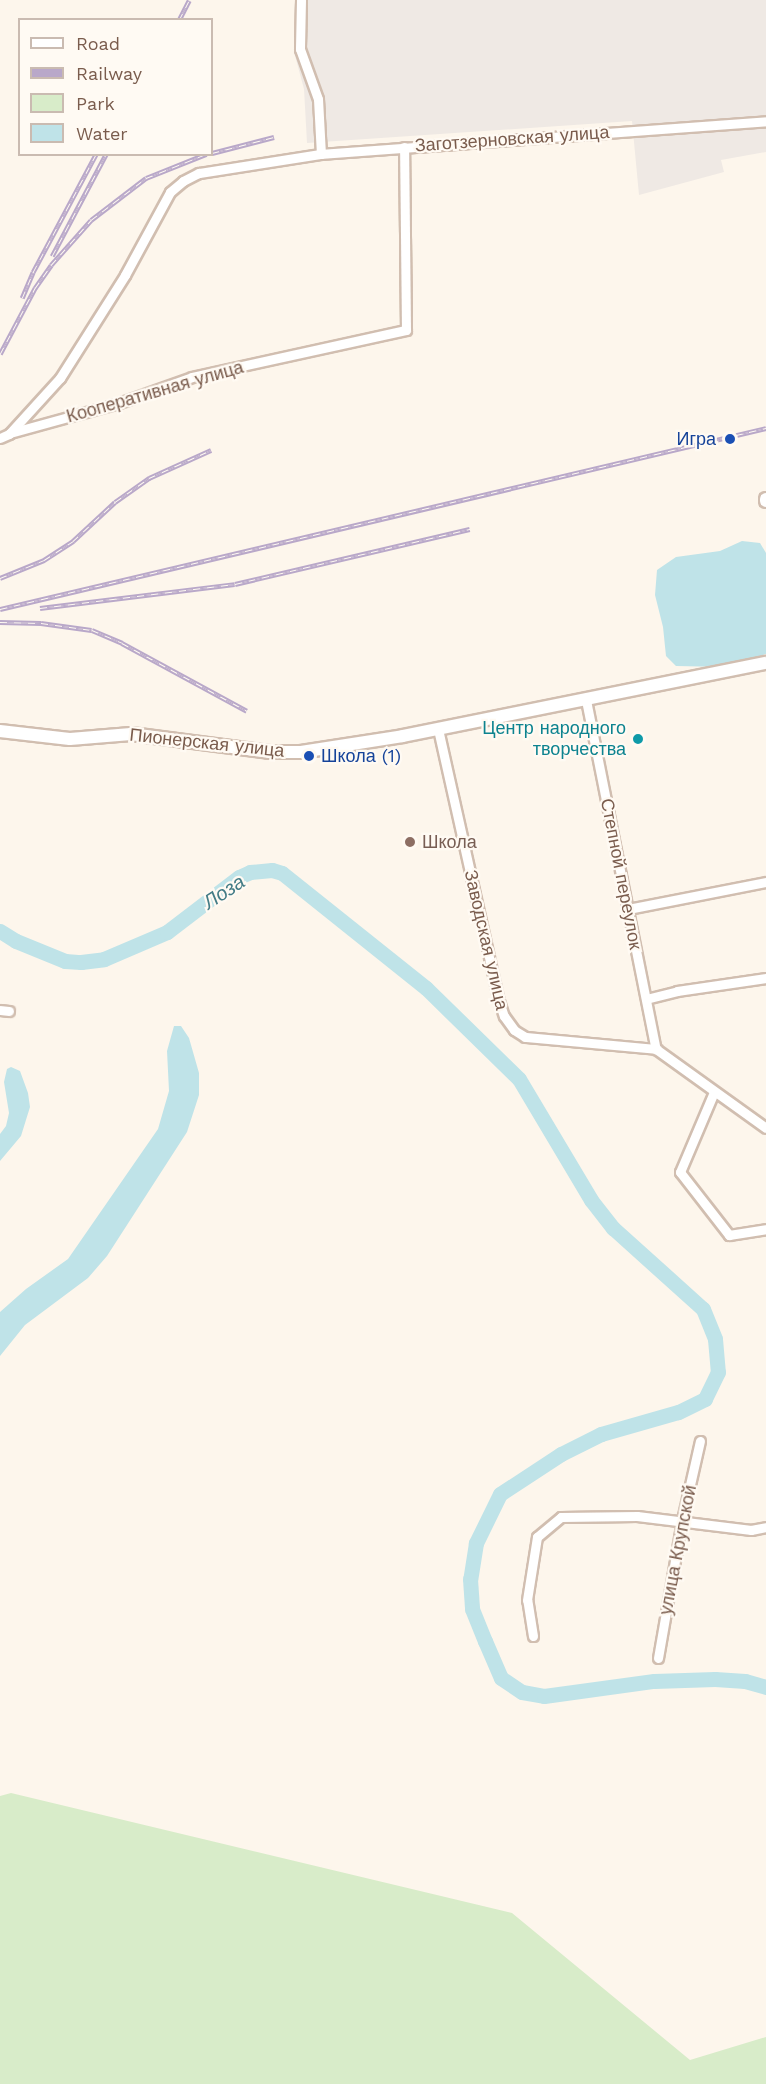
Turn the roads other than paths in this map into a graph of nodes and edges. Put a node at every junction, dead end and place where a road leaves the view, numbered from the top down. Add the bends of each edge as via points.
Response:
1 (301, 0) edge
2 (766, 121) edge
3 (404, 147) junction
4 (321, 154) junction
5 (406, 330) joint
6 (9, 434) junction
7 (0, 438) edge
8 (766, 663) edge
9 (586, 700) junction
10 (438, 729) junction
11 (0, 731) edge
12 (766, 882) edge
13 (628, 909) junction
14 (766, 978) edge
15 (646, 999) junction
16 (656, 1049) junction
17 (714, 1092) junction
18 (766, 1128) edge
19 (766, 1229) edge
20 (700, 1441) dead end
21 (682, 1520) junction
22 (766, 1527) edge
23 (533, 1636) dead end
24 (658, 1658) dead end

1 - 4 street via 300,49 318,99
2 - 3 street, Заготзерновская улица
3 - 4 street
3 - 5 street, Заготзерновская улица
4 - 6 street via 209,169 176,186 60,378
5 - 6 street, Кооперативная улица via 192,377
6 - 7 street, Кооперативная улица
8 - 9 street, Пионерская улица
9 - 10 street, Пионерская улица
9 - 13 street, Степной переулок
10 - 11 street, Пионерская улица via 301,752 268,752 131,734 70,739
10 - 16 street, Заводская улица via 504,1017 525,1037
12 - 13 street
13 - 15 street, Степной переулок
14 - 15 street
15 - 16 street, Степной переулок
16 - 17 street
17 - 18 street
17 - 19 street via 680,1172 729,1235
20 - 21 street, улица Крупской
21 - 22 street via 751,1530
21 - 23 street via 561,1517 537,1537 527,1600
21 - 24 street, улица Крупской

